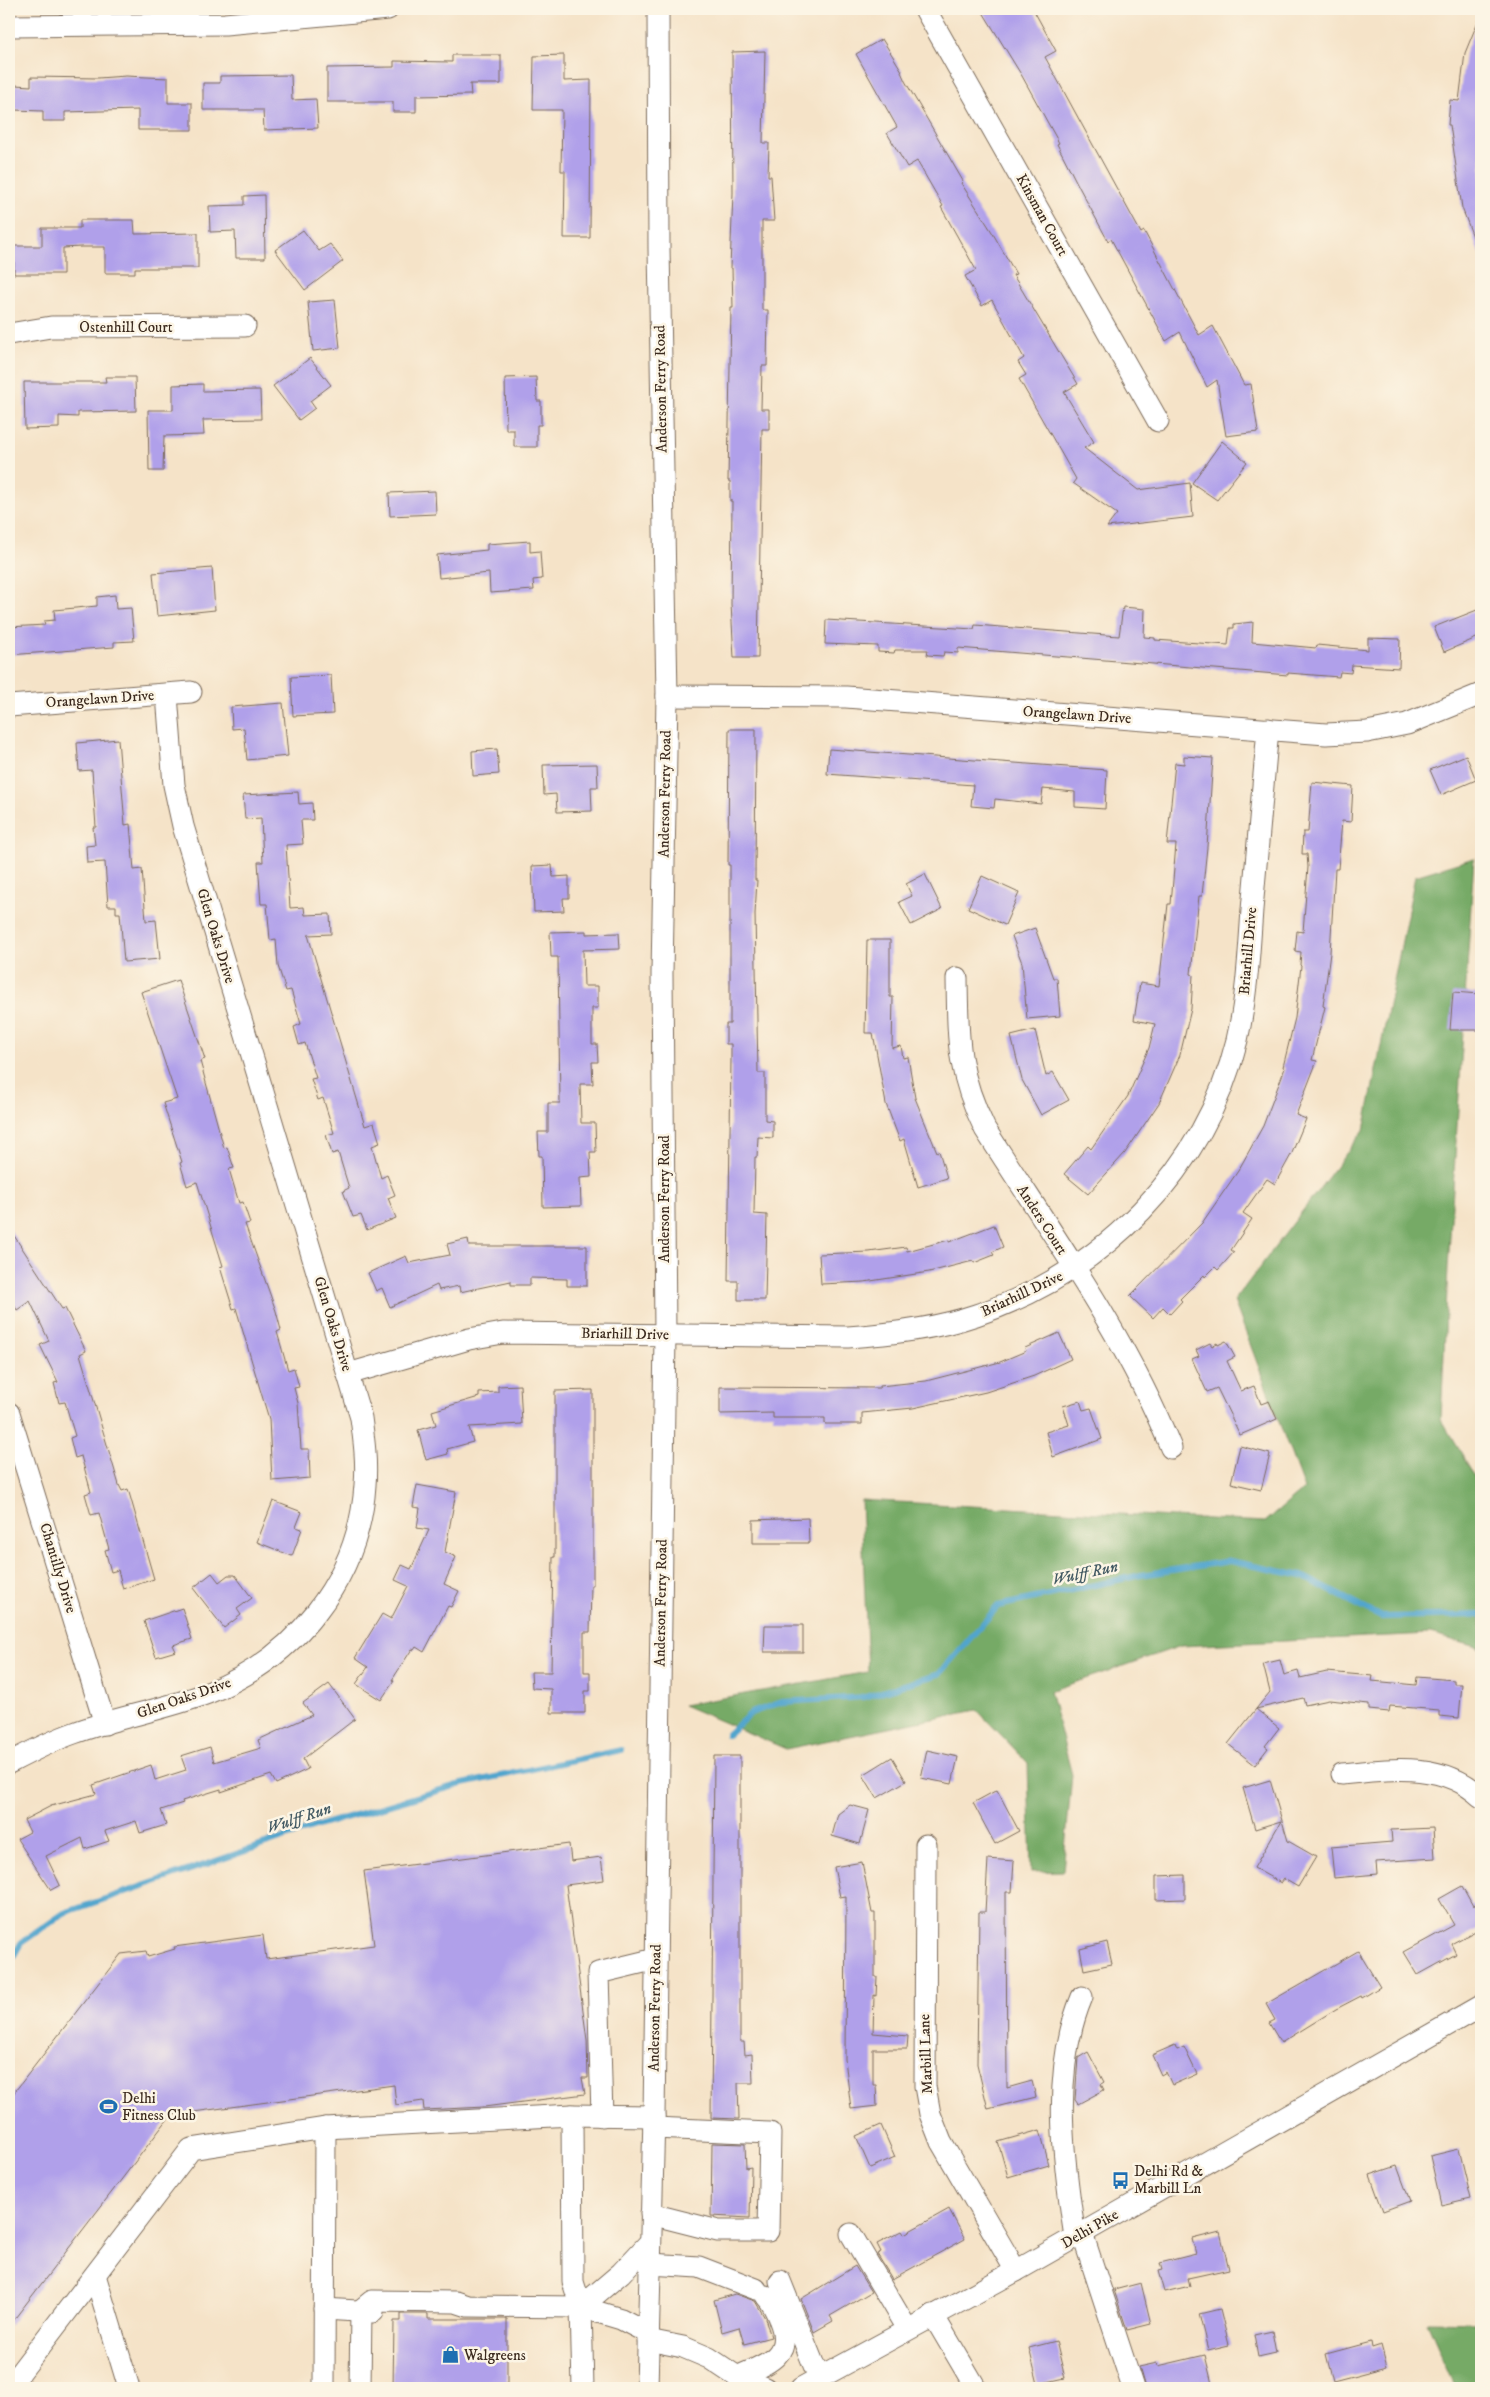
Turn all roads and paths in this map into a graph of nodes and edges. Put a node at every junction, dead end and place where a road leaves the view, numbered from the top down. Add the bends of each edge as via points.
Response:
1 (388, 9) edge
2 (658, 9) edge
3 (925, 9) edge
4 (344, 11) edge
5 (9, 26) edge
6 (244, 326) dead end
7 (9, 334) edge
8 (1158, 421) dead end
9 (191, 692) dead end
10 (167, 694) junction
11 (1481, 694) edge
12 (666, 696) junction
13 (9, 706) edge
14 (1268, 729) junction
15 (957, 978) dead end
16 (1074, 1269) junction
17 (665, 1334) junction
18 (348, 1374) junction
19 (9, 1413) edge
20 (1171, 1448) dead end
21 (105, 1724) junction
22 (9, 1763) edge
23 (1342, 1774) dead end
24 (1481, 1797) edge
25 (926, 1845) dead end
26 (656, 1959) junction
27 (1082, 1997) dead end
28 (1481, 2006) edge
29 (572, 2115) junction
30 (602, 2116) junction
31 (654, 2122) junction
32 (325, 2128) junction
33 (651, 2214) junction
34 (851, 2234) dead end
35 (1078, 2235) junction
36 (650, 2242) junction
37 (650, 2264) junction
38 (1016, 2271) junction
39 (94, 2276) junction
40 (767, 2289) junction
41 (468, 2306) junction
42 (581, 2307) junction
43 (324, 2309) junction
44 (361, 2310) junction
45 (428, 2311) dead end
46 (400, 2312) dead end
47 (933, 2315) junction
48 (907, 2329) junction
49 (648, 2337) junction
50 (739, 2381) edge
51 (823, 2381) edge
52 (9, 2387) edge
53 (129, 2388) edge
54 (324, 2388) edge
55 (360, 2388) edge
56 (583, 2388) edge
57 (647, 2388) edge
58 (765, 2388) edge
59 (976, 2388) edge
60 (1133, 2388) edge

1 - 4 street
2 - 12 street, Anderson Ferry Road
3 - 8 street, Kinsman Court
4 - 5 street via 225,24
6 - 7 street, Ostenhill Court via 51,327
9 - 10 street, Orangelawn Drive
10 - 13 street, Orangelawn Drive
10 - 18 street, Glen Oaks Drive via 174,785 183,826
11 - 14 street, Orangelawn Drive via 1407,724 1367,732 1326,734
12 - 14 street, Orangelawn Drive via 846,697
12 - 17 street, Anderson Ferry Road via 662,974
14 - 16 street, Briarhill Drive via 1245,991 1237,1040 1225,1078 1206,1123 1180,1165 1149,1204 1121,1232
15 - 16 street, Anders Court via 958,1044 962,1073 972,1102 985,1129
16 - 17 street, Briarhill Drive via 1013,1302 975,1316 898,1333 848,1337
16 - 20 street, Anders Court via 1130,1357
17 - 18 street, Briarhill Drive via 503,1333 469,1338
17 - 26 street, Anderson Ferry Road
18 - 21 street, Glen Oaks Drive via 361,1418 366,1456 365,1486 354,1544 323,1605 276,1655 243,1677 207,1693
19 - 21 street, Chantilly Drive
21 - 22 street, Glen Oaks Drive via 75,1732
23 - 24 street via 1397,1768 1431,1771 1458,1780
25 - 38 street, Marbill Lane via 925,2086 930,2114 941,2142
26 - 30 street via 598,1973
26 - 31 street, Anderson Ferry Road
27 - 35 street via 1067,2045 1062,2075 1066,2169
28 - 35 street, Delhi Pike
29 - 30 street
29 - 32 street
29 - 42 street via 573,2282
30 - 31 street
31 - 33 street, Anderson Ferry Road
31 - 33 street via 770,2133 768,2230 718,2231
32 - 39 street via 191,2149
32 - 43 street
33 - 36 street, Anderson Ferry Road
34 - 48 street
35 - 38 street, Delhi Pike
35 - 60 street
36 - 37 street, Anderson Ferry Road
36 - 42 street via 621,2273
37 - 40 street via 699,2267
37 - 49 street, Anderson Ferry Road
38 - 47 street, Delhi Pike
39 - 52 street
39 - 53 street
40 - 50 street via 785,2343 780,2354
40 - 51 street
41 - 42 street
41 - 44 street via 456,2302 372,2301
41 - 45 street via 457,2311
42 - 49 street via 620,2319
42 - 56 street
43 - 44 street
43 - 54 street
44 - 46 street
44 - 55 street
47 - 48 street, Delhi Pike
47 - 59 street
48 - 51 street, Delhi Pike
49 - 50 street via 683,2346 709,2358
49 - 57 street, Anderson Ferry Road
50 - 58 street

